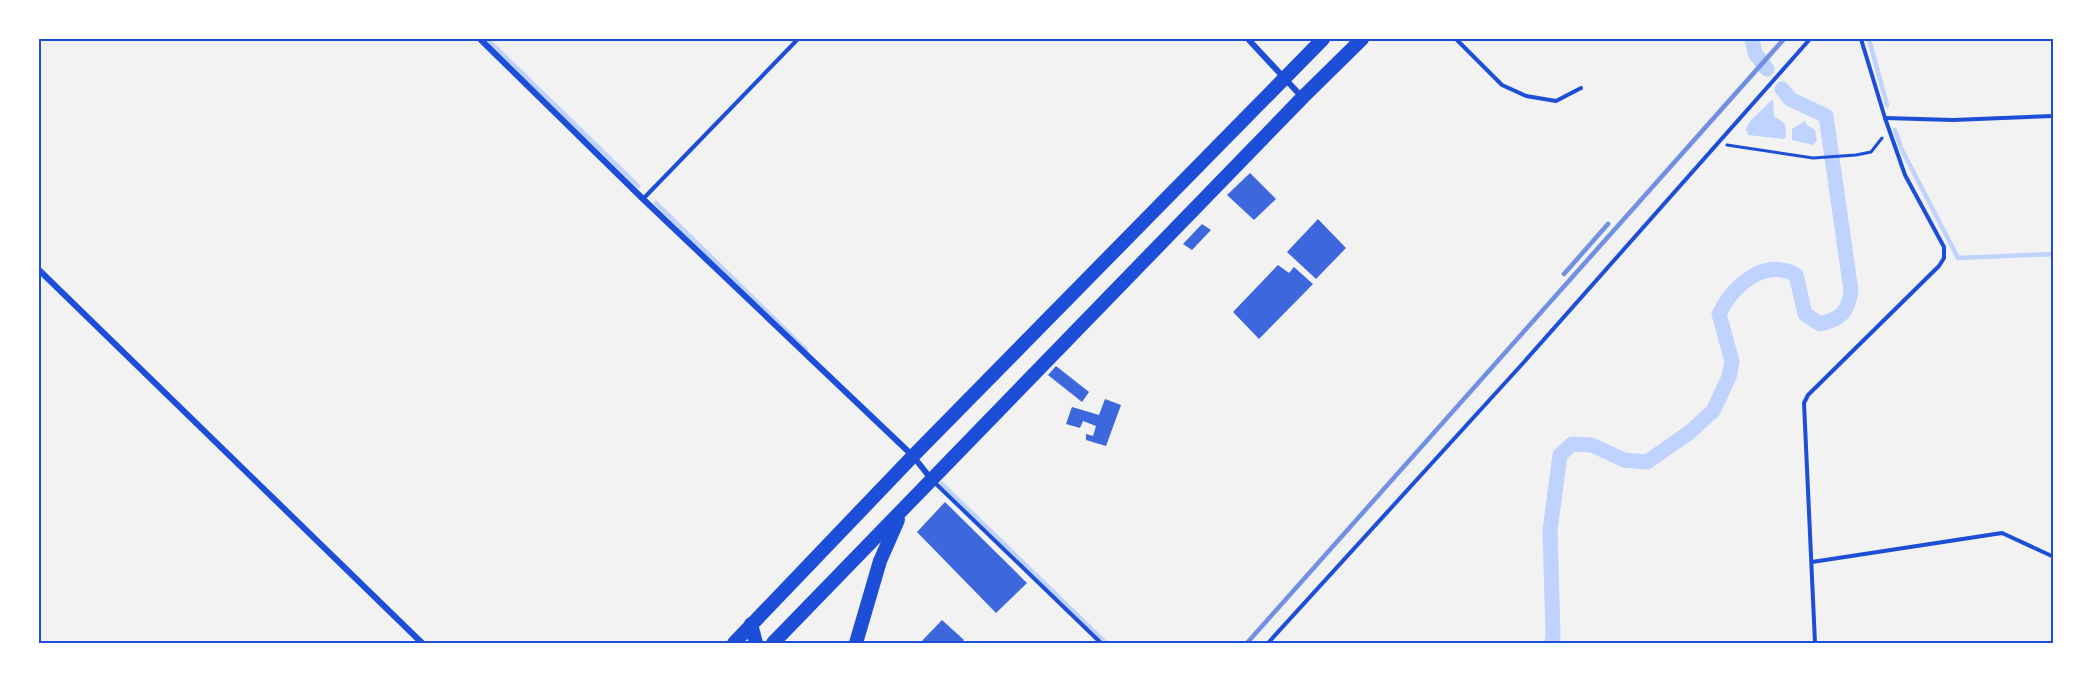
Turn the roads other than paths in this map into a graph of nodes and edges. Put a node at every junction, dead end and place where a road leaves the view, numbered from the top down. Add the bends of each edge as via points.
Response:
1 (480, 39) edge
2 (798, 39) edge
3 (1248, 39) edge
4 (1323, 39) edge
5 (1362, 39) edge
6 (1456, 39) edge
7 (1810, 39) edge
8 (1861, 39) edge
9 (1285, 78) junction
10 (1581, 88) dead end
11 (1303, 98) junction
12 (2054, 116) edge
13 (1885, 118) junction
14 (643, 199) junction
15 (39, 270) edge
16 (913, 456) junction
17 (932, 480) junction
18 (902, 510) junction
19 (2054, 557) edge
20 (1812, 562) junction
21 (751, 624) junction
22 (734, 642) edge
23 (422, 643) edge
24 (756, 643) edge
25 (773, 643) edge
26 (856, 643) edge
27 (1101, 643) edge
28 (1268, 643) edge
29 (1815, 643) edge

1 - 14 street
2 - 14 lane
3 - 9 street
4 - 9 main road
5 - 11 main road
6 - 10 lane via 1502,85 1526,96 1556,101
7 - 28 lane
8 - 13 lane
9 - 11 street
9 - 16 main road
11 - 17 main road
12 - 13 lane
13 - 20 lane via 1905,175 1944,247 1944,258 1804,403
14 - 16 street
15 - 23 street
16 - 17 street
16 - 21 main road
17 - 18 main road
17 - 27 lane
18 - 25 main road
18 - 26 main road via 880,561
19 - 20 lane via 2002,533
20 - 29 lane
21 - 22 main road
21 - 24 main road

